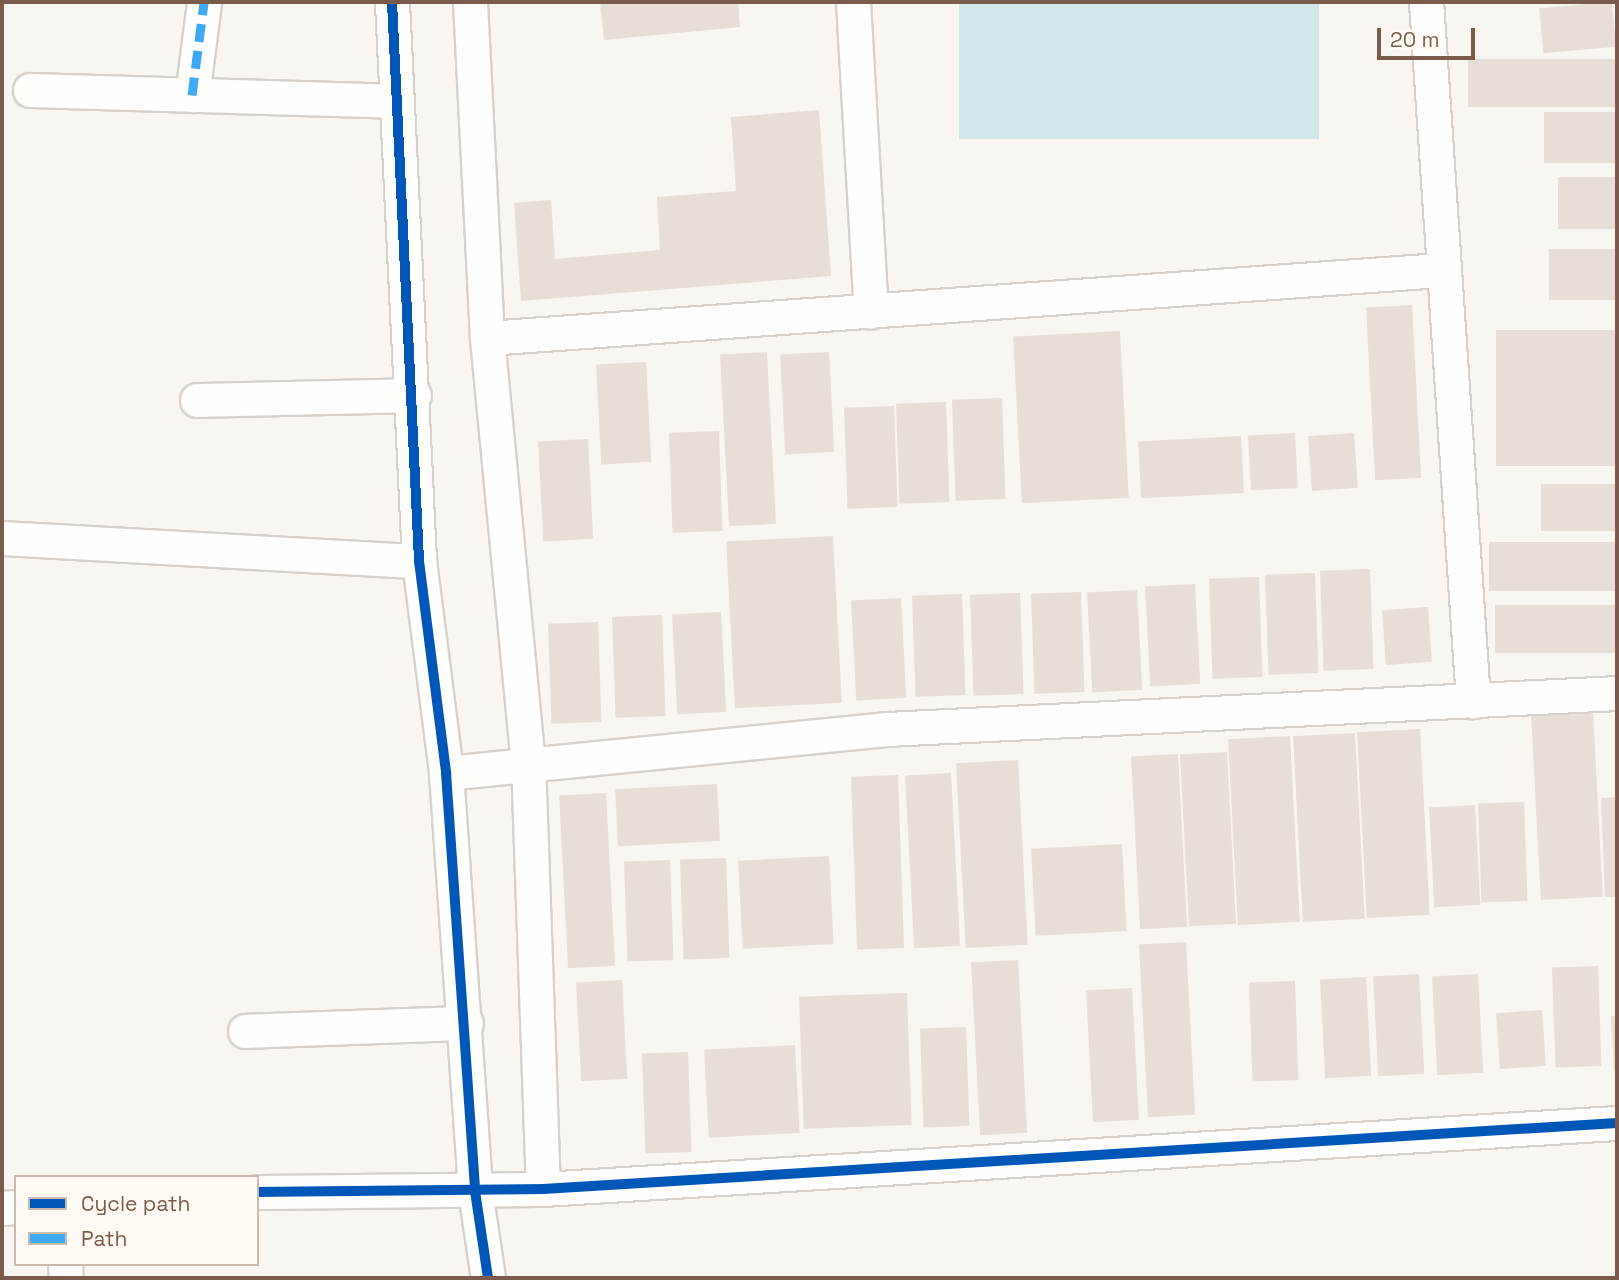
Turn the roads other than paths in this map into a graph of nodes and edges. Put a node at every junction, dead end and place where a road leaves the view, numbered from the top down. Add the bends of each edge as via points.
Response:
1 (204, 2) edge
2 (392, 2) edge
3 (470, 2) edge
4 (853, 2) edge
5 (1426, 2) edge
6 (30, 89) dead end
7 (192, 95) junction
8 (394, 101) junction
9 (1441, 271) junction
10 (871, 310) junction
11 (486, 338) junction
12 (414, 395) junction
13 (197, 400) dead end
14 (2, 538) edge
15 (419, 561) junction
16 (1617, 693) edge
17 (1473, 702) junction
18 (528, 761) junction
19 (446, 773) junction
20 (466, 1023) junction
21 (245, 1031) dead end
22 (1617, 1123) edge
23 (543, 1189) junction
24 (475, 1191) junction
25 (259, 1192) edge
26 (488, 1278) edge

1 - 7 street
2 - 8 street
3 - 11 street
4 - 10 street
5 - 9 street
6 - 7 street
7 - 8 street
8 - 12 street
9 - 10 street
9 - 17 street
10 - 11 street
11 - 18 street
12 - 13 street
12 - 15 street
14 - 15 street
15 - 19 street
16 - 17 street
17 - 18 street via 1203,709
18 - 19 street
18 - 23 street
19 - 20 street
20 - 21 street
20 - 24 street
22 - 23 street
23 - 24 street
24 - 25 street
24 - 26 street

